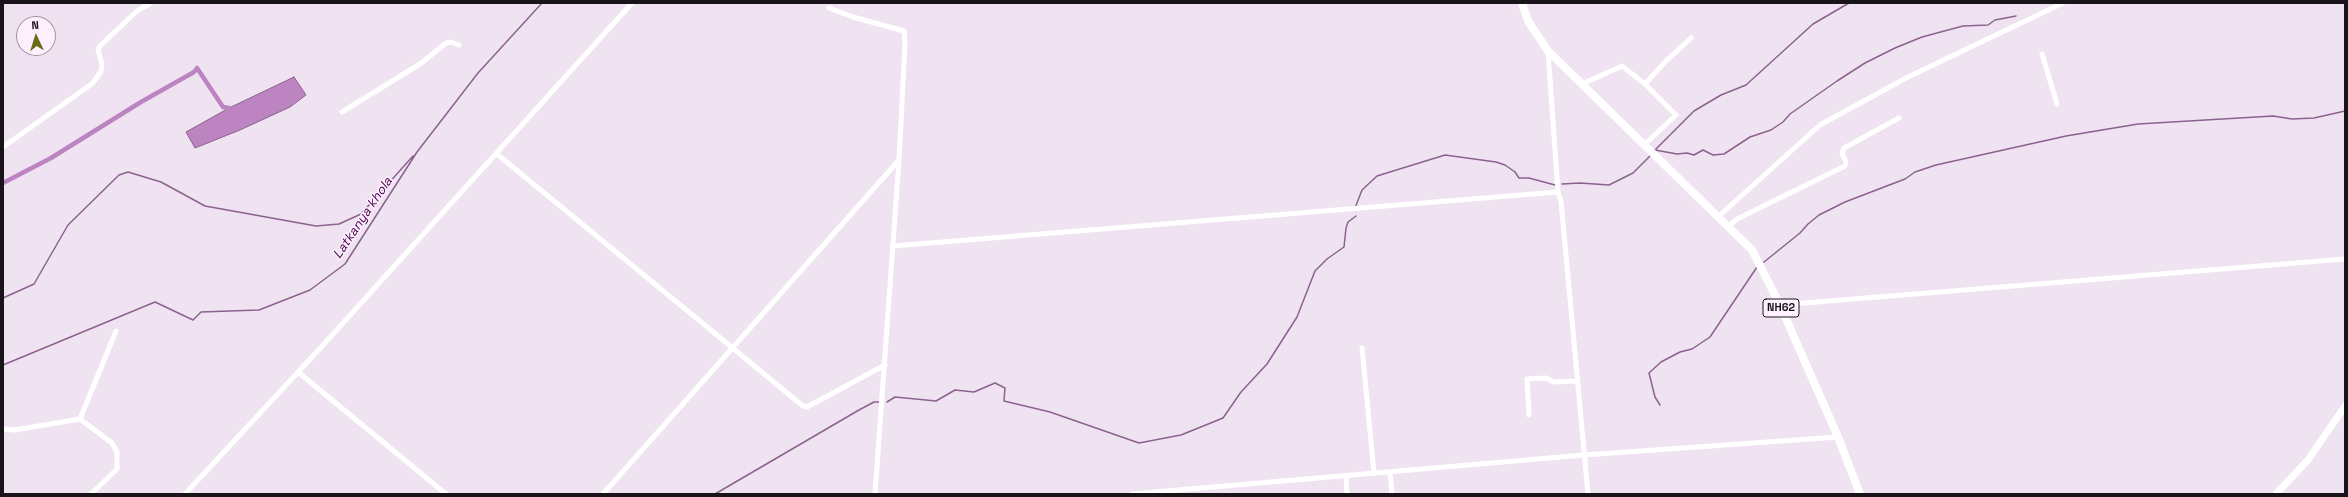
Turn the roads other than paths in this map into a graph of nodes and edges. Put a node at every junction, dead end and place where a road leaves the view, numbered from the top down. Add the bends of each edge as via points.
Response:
1 (151, 3) edge
2 (632, 3) edge
3 (1522, 3) edge
4 (2063, 3) edge
5 (830, 8) dead end
6 (1691, 38) dead end
7 (459, 44) dead end
8 (1548, 51) junction
9 (2042, 54) dead end
10 (1582, 84) junction
11 (1645, 84) junction
12 (2057, 104) dead end
13 (342, 112) dead end
14 (1899, 118) dead end
15 (3, 147) edge
16 (1649, 150) junction
17 (497, 154) junction
18 (899, 160) junction
19 (1558, 192) junction
20 (1719, 216) junction
21 (1729, 226) junction
22 (893, 246) junction
23 (2345, 259) edge
24 (1780, 305) junction
25 (116, 331) dead end
26 (731, 347) junction
27 (1362, 348) dead end
28 (885, 365) junction
29 (298, 372) junction
30 (1576, 381) junction
31 (2345, 406) edge
32 (1529, 415) dead end
33 (80, 419) junction
34 (3, 429) edge
35 (1838, 437) junction
36 (1584, 455) junction
37 (1390, 472) junction
38 (1374, 473) junction
39 (1346, 476) junction
40 (91, 494) edge
41 (186, 494) edge
42 (446, 494) edge
43 (603, 494) edge
44 (875, 494) edge
45 (1132, 494) edge
46 (1347, 494) edge
47 (1392, 494) edge
48 (1588, 494) edge
49 (1860, 494) edge
50 (2276, 494) edge

1 - 15 street via 137,11 100,46 98,50 101,71 93,83
2 - 17 street
3 - 8 main road, NH62 via 1528,21
4 - 20 street via 1926,68 1820,125
5 - 18 street via 853,18 904,32
6 - 11 street
7 - 13 street via 446,43 420,64
8 - 10 main road, NH62
8 - 19 street
9 - 12 street
10 - 11 street via 1622,66
10 - 16 main road, NH62
11 - 16 street via 1676,115
14 - 21 street via 1844,148 1844,166 1737,219
16 - 20 main road, NH62
17 - 26 street
17 - 29 street
18 - 22 street
18 - 26 street
19 - 22 street
19 - 30 street via 1561,201
20 - 21 main road, NH62
21 - 24 main road, NH62 via 1752,250
22 - 28 street
23 - 24 street
24 - 35 main road, NH62
25 - 33 street
26 - 28 street via 807,408
26 - 43 street
27 - 38 street
28 - 44 street
29 - 41 street
29 - 42 street
30 - 32 street via 1527,379
30 - 36 street
31 - 50 street via 2308,460
33 - 34 street via 15,430
33 - 40 street via 112,443 117,452 117,469
35 - 36 street
35 - 49 main road, NH62
36 - 37 street
36 - 48 street
37 - 38 street
37 - 47 street
38 - 39 street
39 - 45 street
39 - 46 street

